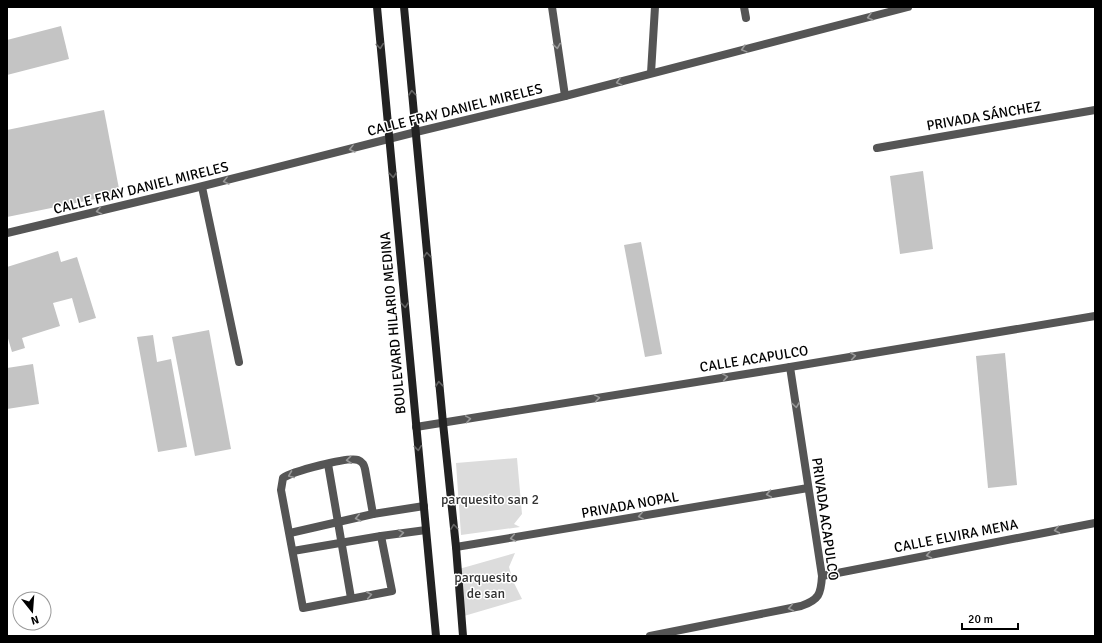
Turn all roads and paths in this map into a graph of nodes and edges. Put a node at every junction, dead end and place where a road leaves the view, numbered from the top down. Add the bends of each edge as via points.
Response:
1 (377, 7) edge
2 (404, 7) edge
3 (552, 7) edge
4 (655, 7) edge
5 (744, 7) edge
6 (908, 7) edge
7 (746, 18) dead end
8 (651, 74) junction
9 (565, 96) junction
10 (1095, 110) edge
11 (416, 132) junction
12 (390, 139) junction
13 (876, 148) dead end
14 (202, 187) junction
15 (7, 233) edge
16 (1095, 316) edge
17 (240, 362) dead end
18 (790, 367) junction
19 (443, 423) junction
20 (416, 427) junction
21 (328, 464) junction
22 (808, 488) junction
23 (424, 506) junction
24 (373, 514) junction
25 (338, 522) junction
26 (1095, 522) edge
27 (426, 530) junction
28 (290, 533) junction
29 (381, 536) junction
30 (341, 543) junction
31 (456, 547) junction
32 (293, 551) junction
33 (822, 576) junction
34 (351, 598) junction
35 (436, 636) edge
36 (463, 636) edge
37 (650, 636) edge

1 -> 12 main road, BOULEVARD HILARIO MEDINA
11 -> 2 main road
3 -> 9 street
4 - 8 street
5 - 7 street
6 -> 8 street, CALLE FRAY DANIEL MIRELES
8 -> 9 street, CALLE FRAY DANIEL MIRELES
9 - 11 street, CALLE FRAY DANIEL MIRELES
10 - 13 street, PRIVADA SÁNCHEZ
11 - 12 street, CALLE FRAY DANIEL MIRELES
19 -> 11 main road
12 -> 14 street, CALLE FRAY DANIEL MIRELES
12 -> 20 main road, BOULEVARD HILARIO MEDINA
14 -> 15 street, CALLE FRAY DANIEL MIRELES
14 - 17 street
18 -> 16 street, CALLE ACAPULCO
19 -> 18 street, CALLE ACAPULCO
18 -> 22 street, PRIVADA ACAPULCO
19 - 20 street, CALLE ACAPULCO
31 -> 19 main road
20 -> 23 main road, BOULEVARD HILARIO MEDINA
24 -> 21 street via 363,463 352,459
21 - 25 street
21 -> 28 street via 289,474 283,478 281,490
22 -> 31 street, PRIVADA NOPAL
22 - 33 street, PRIVADA ACAPULCO
23 - 24 street
23 - 27 main road, BOULEVARD HILARIO MEDINA
24 -> 25 street
25 - 28 street
25 - 30 street
26 -> 33 street, CALLE ELVIRA MENA
29 -> 27 street
27 - 35 main road, BOULEVARD HILARIO MEDINA
28 - 32 street
29 - 30 street
34 -> 29 street via 392,591
30 - 32 street
30 - 34 street
31 - 36 main road
32 - 34 street via 303,608
33 -> 37 street, PRIVADA ACAPULCO via 822,588 818,597 811,602

